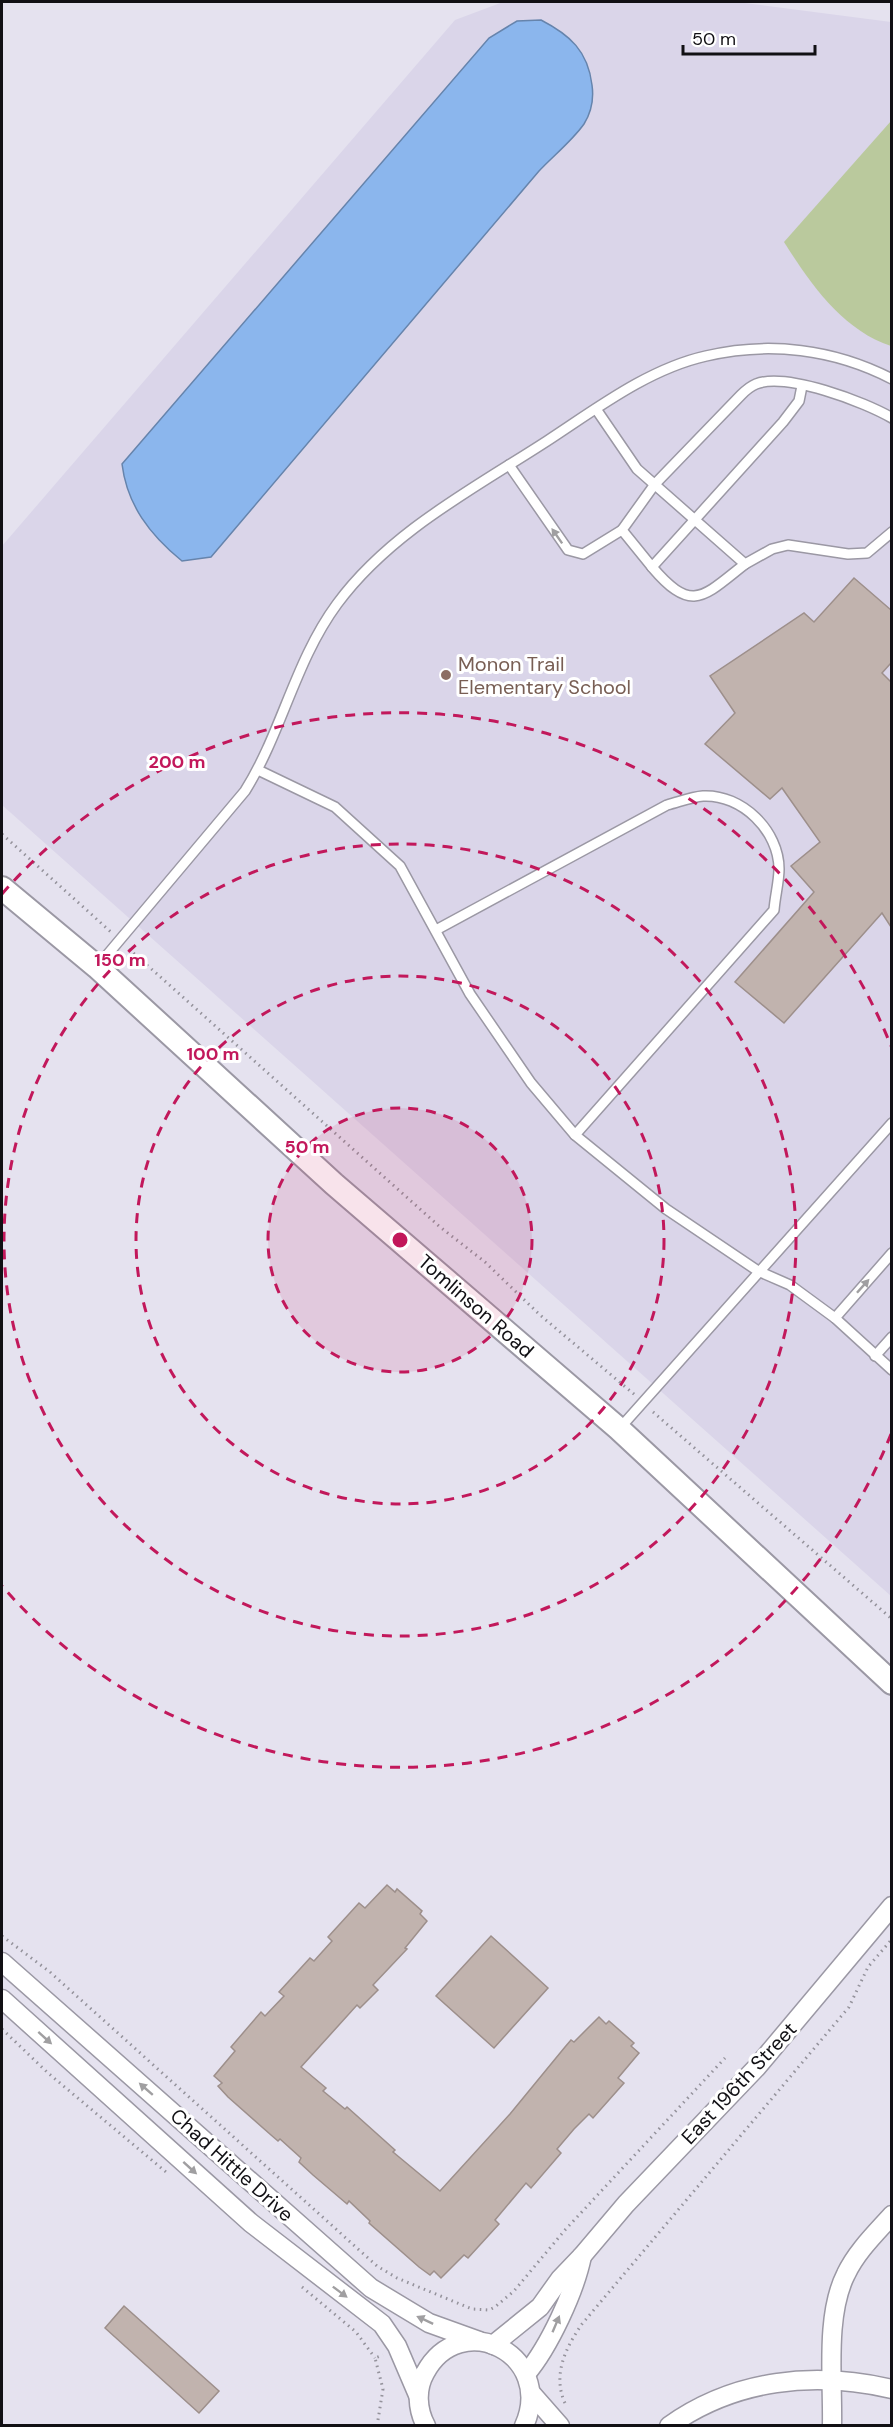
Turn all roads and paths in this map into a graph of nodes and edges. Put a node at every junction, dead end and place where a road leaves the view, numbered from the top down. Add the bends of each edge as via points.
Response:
1 (891, 379) edge
2 (802, 386) junction
3 (596, 409) junction
4 (891, 418) edge
5 (509, 465) junction
6 (655, 484) junction
7 (696, 518) junction
8 (622, 530) junction
9 (891, 531) edge
10 (745, 564) junction
11 (652, 567) junction
12 (258, 770) junction
13 (2, 834) edge
14 (2, 888) edge
15 (436, 930) junction
16 (120, 940) junction
17 (97, 967) junction
18 (891, 1123) edge
19 (575, 1135) junction
20 (891, 1253) edge
21 (758, 1271) junction
22 (835, 1318) junction
23 (891, 1337) edge
24 (875, 1356) junction
25 (891, 1370) edge
26 (643, 1402) junction
27 (619, 1428) junction
28 (891, 1619) edge
29 (891, 1683) edge
30 (891, 1906) edge
31 (2, 1936) edge
32 (891, 1939) edge
33 (2, 1962) edge
34 (2, 1999) edge
35 (2, 2029) edge
36 (725, 2058) dead end
37 (114, 2129) dead end
38 (891, 2215) edge
39 (582, 2256) junction
40 (486, 2343) junction
41 (399, 2350) junction
42 (526, 2374) junction
43 (833, 2380) junction
44 (891, 2389) edge
45 (531, 2392) junction
46 (568, 2407) dead end
47 (419, 2415) edge
48 (377, 2426) edge
49 (524, 2426) edge
50 (560, 2426) edge
51 (669, 2426) edge
52 (832, 2426) edge

1 - 3 lane via 850,361 814,352 743,349 679,363
2 - 4 lane via 829,390
2 - 6 lane via 757,383
2 - 7 lane via 799,401 783,422
3 - 5 lane
3 - 6 lane via 637,469
8 -> 5 lane via 583,554 568,550
5 - 12 lane via 427,518 347,591 312,646
6 - 7 lane
6 - 8 lane
7 - 10 lane
7 - 11 lane
8 - 11 lane
9 - 10 lane via 867,553 788,545
10 - 11 lane via 705,595 690,596 666,584
12 - 15 lane via 336,807 400,866
12 - 16 lane via 228,813
13 - 16 path
14 - 17 street, Tomlinson Road
15 - 19 lane via 470,994 531,1083
15 - 19 lane via 667,805 704,796 728,801 747,811 773,839 779,868 774,910
16 - 17 lane
16 - 26 path via 431,1219
17 - 27 street, Tomlinson Road via 334,1184
18 - 21 lane
19 - 21 lane via 666,1209
22 -> 20 lane
21 - 22 lane via 790,1285
21 - 26 lane
22 - 24 lane
23 - 24 lane
24 - 25 lane
26 - 27 lane
26 - 28 path
27 - 29 street, Tomlinson Road
30 - 39 street, East 196th Street via 762,2061
31 - 36 path via 50,1972 377,2266 410,2284 482,2311 495,2307 514,2291 565,2230
32 - 46 path via 868,1967 849,2007 582,2324 565,2354 560,2374 561,2393
40 -> 33 street, Chad Hittle Drive via 429,2322 371,2288
34 -> 41 street, Chad Hittle Drive via 251,2223 382,2324
35 - 37 path
38 - 43 street via 857,2255 842,2283 834,2319
39 - 40 street, East 196th Street via 540,2307
42 -> 39 street, East 196th Street via 542,2355 577,2281
40 - 42 street, Chad Hittle Drive via 516,2358
40 - 47 street via 462,2342 444,2350 430,2363 421,2380
41 - 47 street, Chad Hittle Drive
41 - 48 path via 375,2358 383,2389
42 - 45 street
43 - 44 street
43 - 51 street via 756,2386 709,2402
43 - 52 street
45 - 49 street via 530,2412
45 - 50 street

